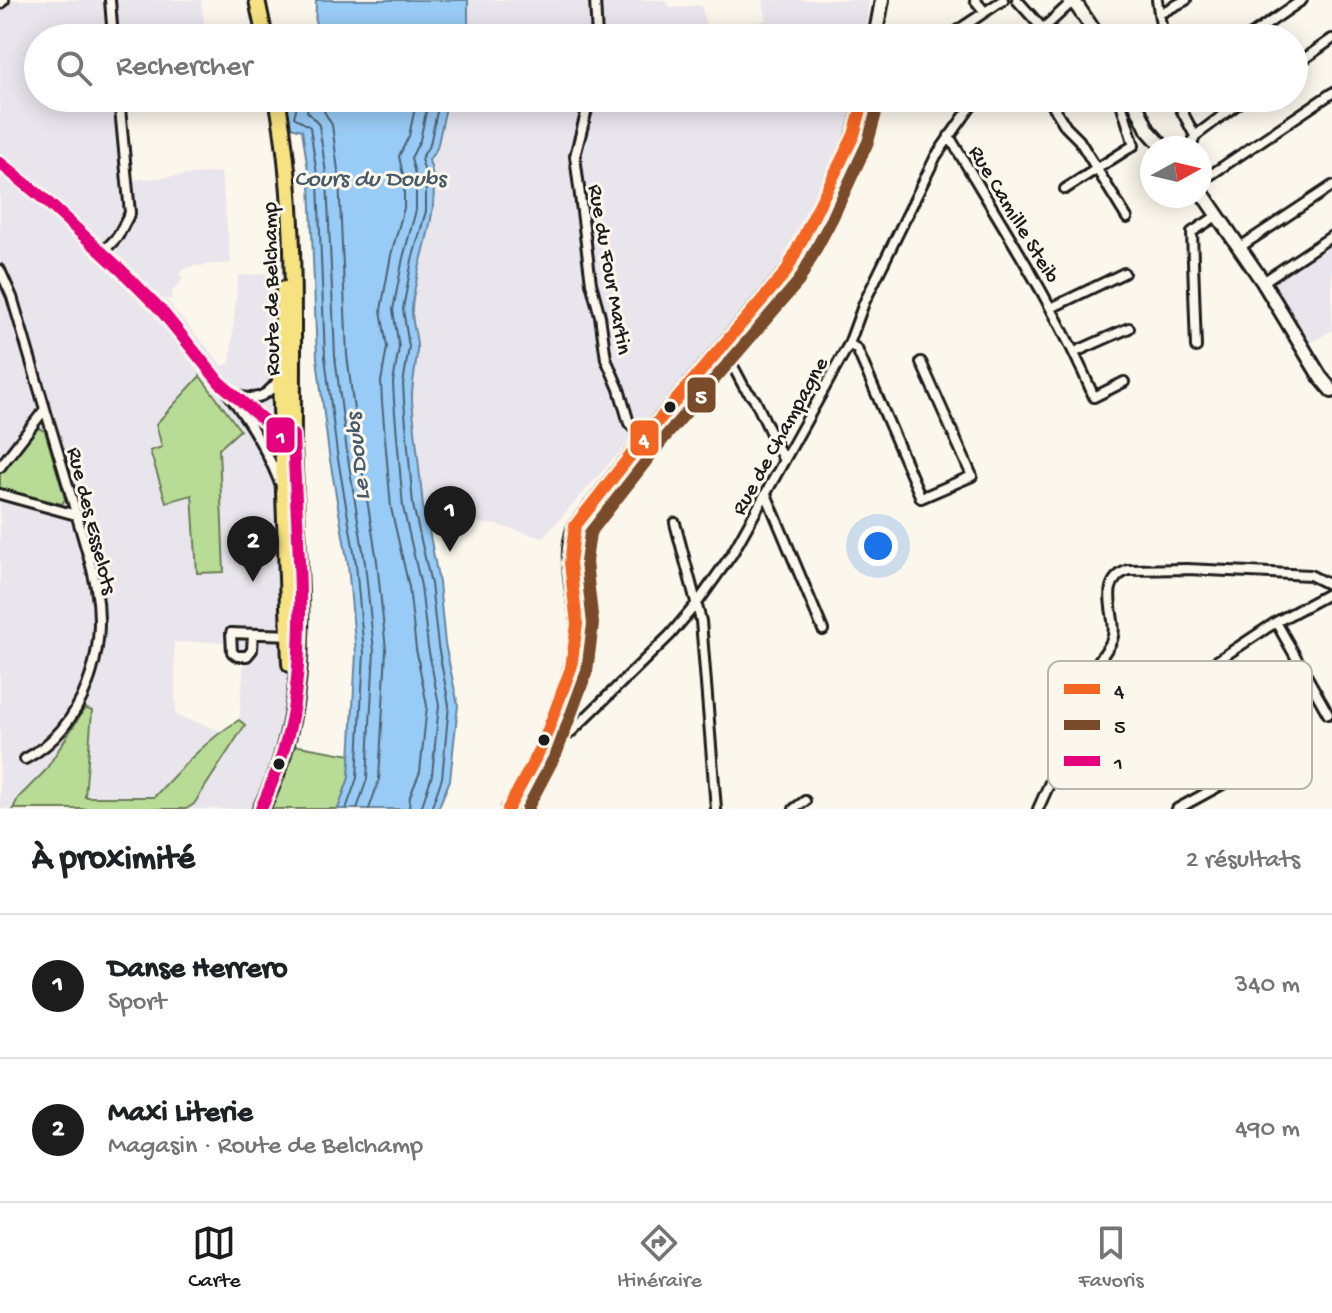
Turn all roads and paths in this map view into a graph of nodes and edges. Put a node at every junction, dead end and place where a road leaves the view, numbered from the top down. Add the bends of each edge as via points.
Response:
1 (110, 0) edge
2 (255, 0) edge
3 (595, 0) edge
4 (882, 0) edge
5 (975, 0) edge
6 (1003, 0) edge
7 (1017, 0) edge
8 (1073, 0) edge
9 (1157, 0) edge
10 (1186, 0) edge
11 (1302, 0) edge
12 (985, 12) junction
13 (1159, 14) junction
14 (112, 24) edge
15 (259, 24) edge
16 (596, 24) edge
17 (877, 24) edge
18 (967, 24) edge
19 (1039, 24) edge
20 (1048, 24) edge
21 (1089, 24) edge
22 (1161, 24) edge
23 (1267, 24) edge
24 (1332, 39) edge
25 (1308, 56) edge
26 (1332, 93) edge
27 (1308, 109) edge
28 (120, 112) edge
29 (276, 112) edge
30 (277, 112) edge
31 (586, 112) edge
32 (860, 112) edge
33 (967, 112) edge
34 (1058, 112) edge
35 (1124, 112) edge
36 (1140, 112) edge
37 (1182, 112) edge
38 (1227, 112) edge
39 (1304, 112) edge
40 (949, 136) junction
41 (1153, 136) edge
42 (1195, 136) joint
43 (0, 163) edge
44 (1097, 169) junction
45 (1212, 174) edge
46 (1332, 186) edge
47 (1065, 189) dead end
48 (1212, 207) edge
49 (1218, 215) junction
50 (1127, 218) dead end
51 (1332, 236) edge
52 (1240, 247) junction
53 (103, 252) junction
54 (0, 270) edge
55 (1124, 273) dead end
56 (1263, 282) junction
57 (1051, 308) junction
58 (1129, 328) dead end
59 (849, 344) junction
60 (723, 347) junction
61 (1196, 347) dead end
62 (1075, 352) junction
63 (921, 362) dead end
64 (280, 378) junction
65 (1124, 382) dead end
66 (220, 383) junction
67 (1332, 391) edge
68 (236, 395) junction
69 (45, 409) junction
70 (258, 435) junction
71 (287, 435) junction
72 (643, 439) junction
73 (784, 461) junction
74 (0, 467) edge
75 (284, 493) junction
76 (0, 494) edge
77 (766, 494) junction
78 (76, 515) junction
79 (675, 523) dead end
80 (1332, 586) edge
81 (1332, 592) edge
82 (698, 602) junction
83 (1276, 622) junction
84 (823, 630) dead end
85 (253, 634) dead end
86 (295, 635) junction
87 (1099, 661) edge
88 (1217, 661) edge
89 (1298, 661) edge
90 (1312, 686) edge
91 (1328, 714) dead end
92 (547, 735) junction
93 (25, 759) dead end
94 (1048, 784) edge
95 (1214, 789) edge
96 (805, 801) dead end
97 (259, 809) edge
98 (508, 809) edge
99 (716, 809) edge
100 (794, 809) edge
101 (1038, 809) edge
102 (1177, 809) edge

1 - 14 street
2 - 15 main road
3 - 16 street
4 - 17 street
5 - 12 street
6 - 12 street
7 - 19 street
8 - 20 street
8 - 21 street
9 - 13 street
10 - 13 street
11 - 23 street
12 - 18 street
13 - 22 street
24 - 25 street
26 - 27 street
28 - 53 street via 130,213
29 - 64 main road, Route de Belchamp via 286,235
30 - 71 main road, Route de Belchamp via 292,247
31 - 72 street, Rue du Four Martin via 575,156 591,283 606,359 629,423
32 - 60 street via 854,135 786,272
33 - 40 street, Rue de Champagne
34 - 44 street
35 - 44 street via 1134,145
36 - 41 street
37 - 42 street
38 - 42 street
39 - 45 street
40 - 57 street, Rue Camille Steib
40 - 59 street, Rue de Champagne via 864,303
43 - 53 street
44 - 47 street
44 - 50 street
46 - 52 street
48 - 49 street
49 - 52 street
49 - 61 street via 1192,232
51 - 56 street
52 - 56 street
53 - 66 street via 160,309
54 - 69 street, Rue des Esselots
55 - 57 street, Rue Camille Steib
56 - 67 street
57 - 62 street, Rue Camille Steib
58 - 62 street
59 - 63 street via 857,349 921,498 972,476
59 - 73 street, Rue de Champagne
60 - 72 street
60 - 73 street
62 - 65 street, Rue Camille Steib via 1094,397
64 - 68 street via 266,395
64 - 71 main road, Route de Belchamp
66 - 68 street
66 - 70 street
68 - 71 street
69 - 74 street
69 - 78 street, Rue des Esselots
70 - 71 street
70 - 75 street
71 - 75 main road, Route de Belchamp
71 - 86 main road, Route de Belchamp
72 - 92 street via 582,514 570,537 575,650
73 - 77 street, Rue de Champagne
75 - 86 main road, Route de Belchamp
76 - 78 street
77 - 82 street, Rue de Champagne
77 - 84 street
78 - 93 street, Rue des Esselots via 97,589 96,653 89,682 63,731
79 - 82 street
80 - 87 street via 1310,575 1128,570 1113,584 1109,605 1115,629
81 - 83 street
82 - 92 street, Rue de Champagne via 569,734
82 - 99 street
83 - 88 street
83 - 89 street
85 - 86 street
86 - 97 main road, Route de Belchamp via 286,723
90 - 91 street
92 - 98 street
94 - 101 street
95 - 102 street
96 - 100 street

